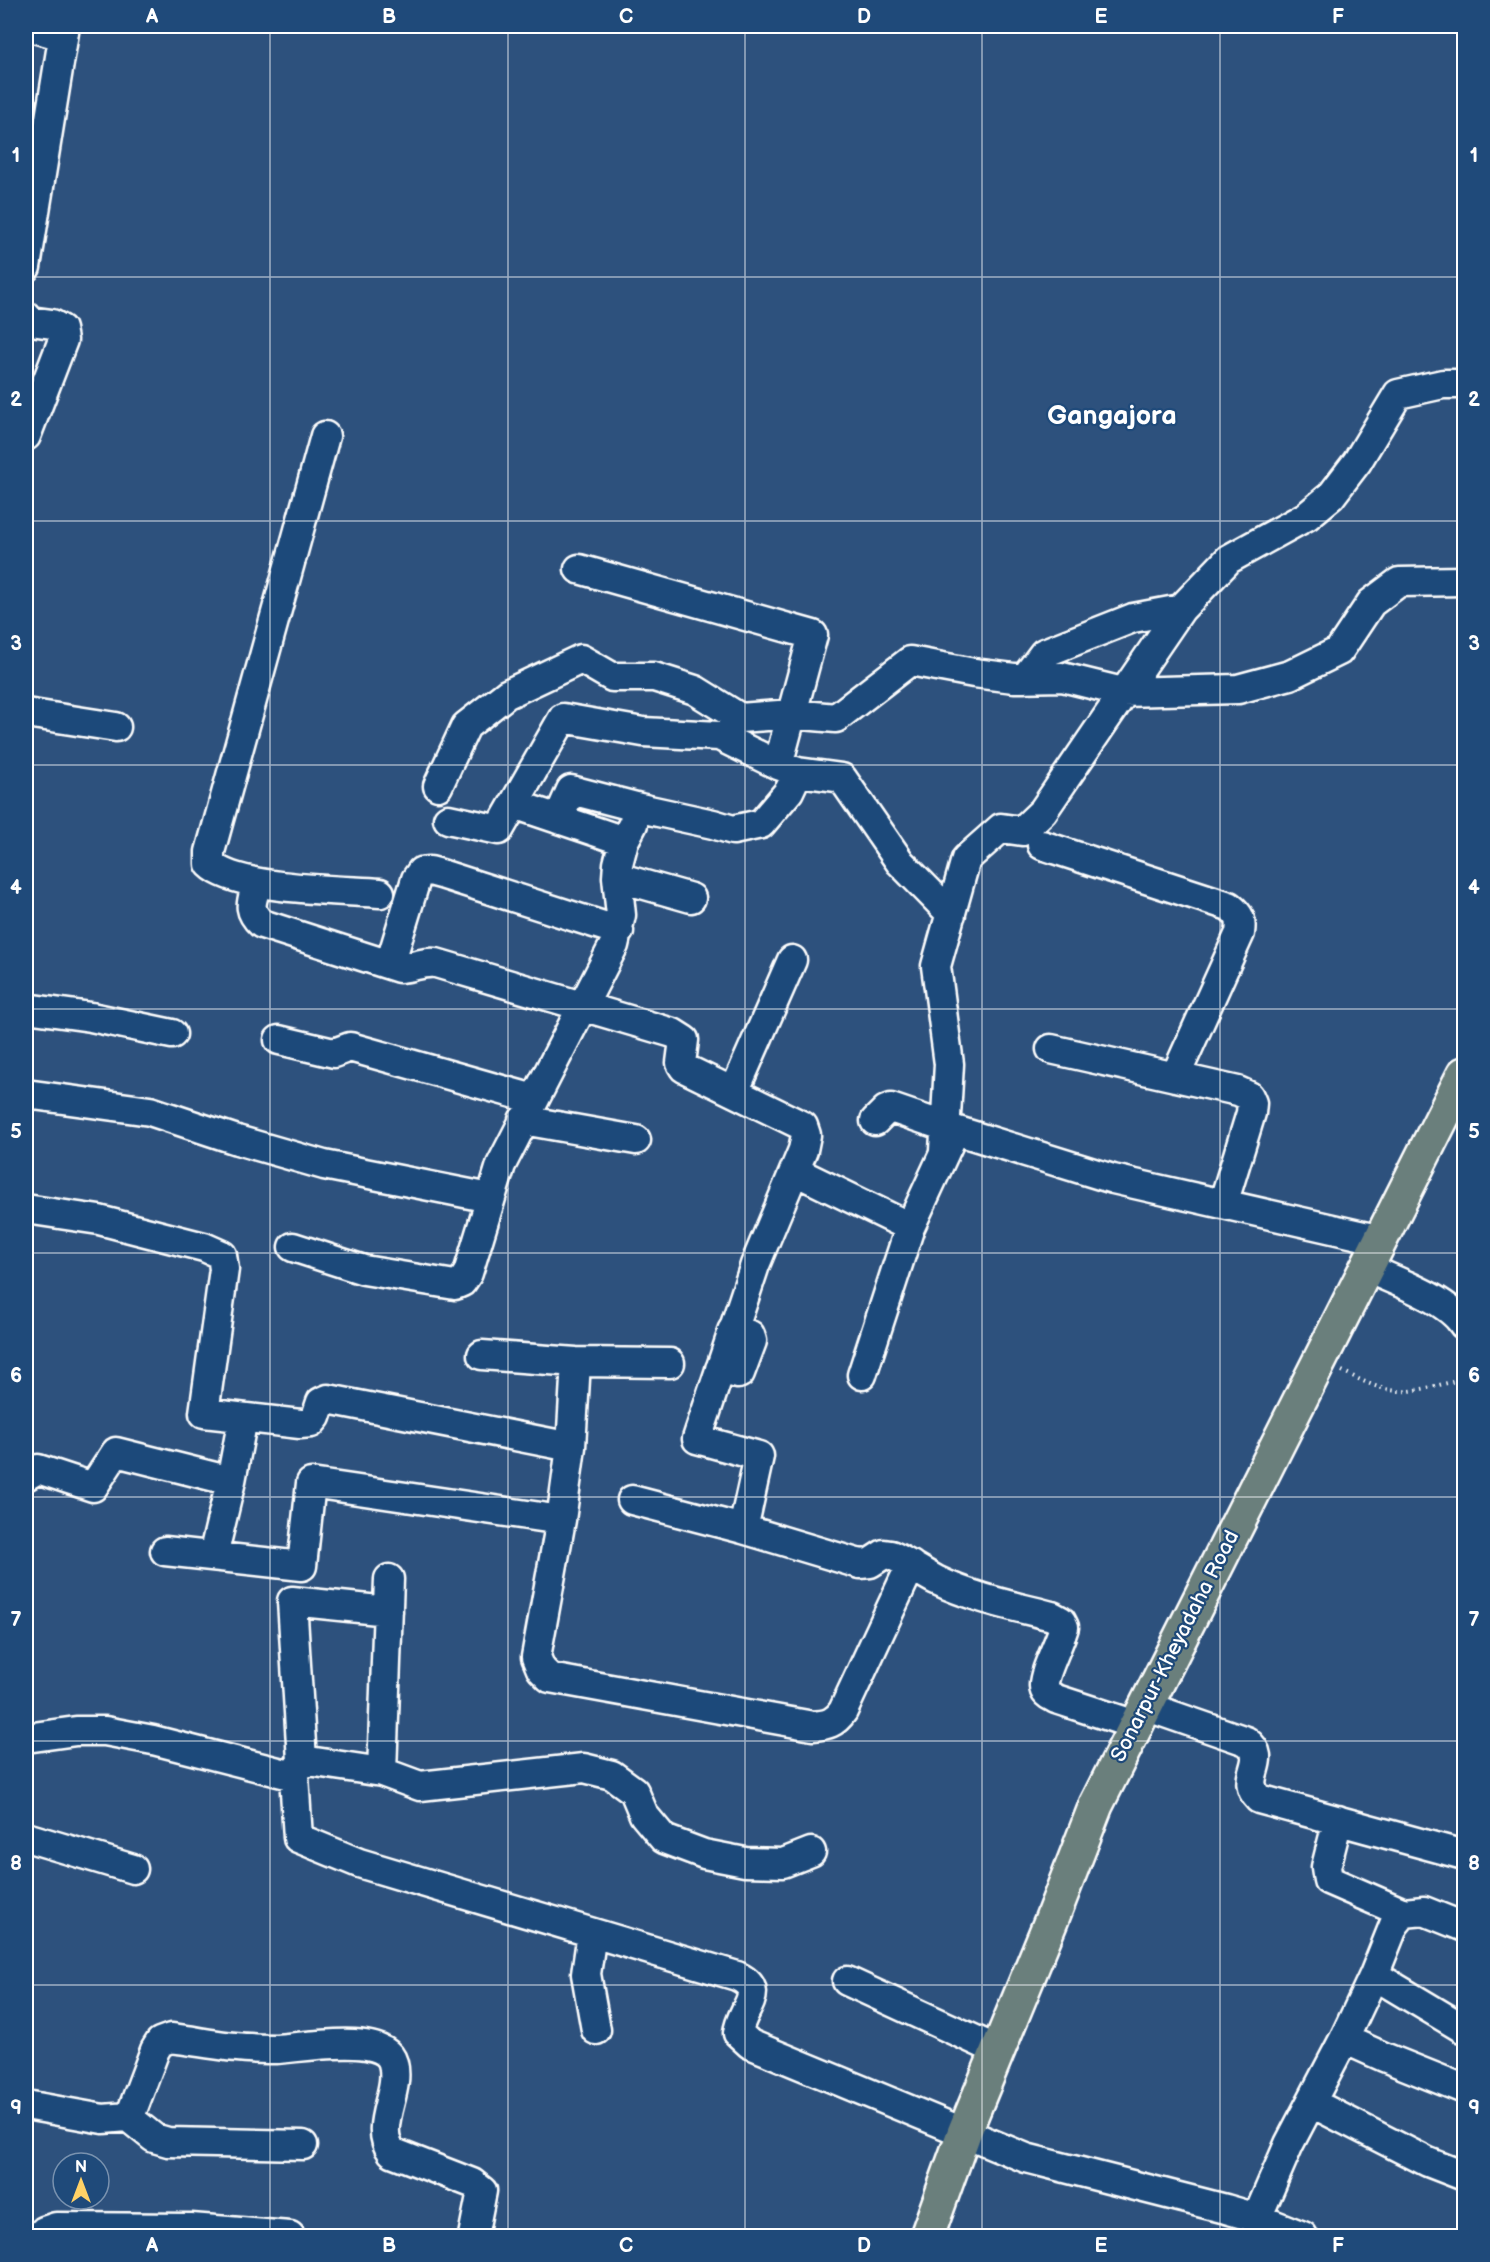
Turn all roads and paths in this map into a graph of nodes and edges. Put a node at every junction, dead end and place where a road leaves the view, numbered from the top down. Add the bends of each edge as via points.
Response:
1 (27, 26) edge
2 (64, 31) edge
3 (33, 179) edge
4 (26, 267) edge
5 (26, 316) edge
6 (1464, 384) edge
7 (26, 436) edge
8 (325, 436) dead end
9 (579, 569) dead end
10 (1464, 581) edge
11 (1181, 609) junction
12 (1025, 678) junction
13 (1123, 692) junction
14 (26, 713) edge
15 (792, 714) junction
16 (116, 727) dead end
17 (788, 768) junction
18 (438, 786) dead end
19 (514, 804) junction
20 (640, 808) junction
21 (448, 819) dead end
22 (558, 819) junction
23 (624, 842) junction
24 (1042, 845) dead end
25 (617, 878) junction
26 (257, 883) junction
27 (380, 893) dead end
28 (691, 898) dead end
29 (951, 914) junction
30 (619, 931) junction
31 (792, 960) dead end
32 (390, 964) junction
33 (582, 1006) junction
34 (26, 1008) edge
35 (171, 1034) dead end
36 (279, 1040) dead end
37 (1051, 1049) dead end
38 (1464, 1074) edge
39 (1175, 1077) junction
40 (734, 1092) junction
41 (26, 1094) edge
42 (529, 1109) junction
43 (875, 1121) dead end
44 (948, 1136) junction
45 (636, 1140) dead end
46 (795, 1172) junction
47 (490, 1198) junction
48 (1222, 1204) junction
49 (26, 1209) edge
50 (910, 1227) junction
51 (293, 1247) dead end
52 (1374, 1254) junction
53 (1464, 1325) edge
54 (482, 1354) dead end
55 (1319, 1361) junction
56 (576, 1362) junction
57 (670, 1363) dead end
58 (862, 1375) dead end
59 (1464, 1380) edge
60 (243, 1418) junction
61 (571, 1447) junction
62 (26, 1476) edge
63 (231, 1481) junction
64 (632, 1500) dead end
65 (561, 1520) junction
66 (743, 1529) junction
67 (165, 1551) dead end
68 (213, 1556) junction
69 (911, 1565) junction
70 (389, 1579) dead end
71 (388, 1611) junction
72 (1140, 1716) junction
73 (26, 1738) edge
74 (298, 1768) junction
75 (382, 1772) junction
76 (1338, 1820) junction
77 (26, 1837) edge
78 (811, 1852) dead end
79 (1464, 1855) edge
80 (133, 1869) dead end
81 (1404, 1913) junction
82 (1464, 1927) edge
83 (592, 1933) junction
84 (1374, 1975) junction
85 (848, 1981) dead end
86 (1464, 2029) edge
87 (596, 2030) dead end
88 (1344, 2039) junction
89 (997, 2050) junction
90 (1464, 2089) edge
91 (1312, 2103) junction
92 (26, 2105) edge
93 (128, 2117) junction
94 (964, 2133) junction
95 (303, 2145) dead end
96 (1464, 2176) edge
97 (1257, 2218) junction
98 (191, 2232) edge
99 (129, 2233) edge
100 (40, 2236) edge
101 (290, 2236) edge
102 (473, 2236) edge
103 (927, 2236) edge
104 (1303, 2236) edge

1 - 2 street
2 - 3 street
3 - 4 street
5 - 7 street via 30,321 62,329 63,340
6 - 11 street via 1443,384 1398,394 1357,462 1331,495 1307,516 1229,559
8 - 26 street via 210,852 210,864 218,871
9 - 15 street via 813,635
10 - 13 street via 1399,582 1371,603 1339,651 1290,675 1238,689
11 - 12 street via 1133,618 1044,653
11 - 13 street
12 - 13 street via 1062,677
12 - 15 street via 910,661 836,718
13 - 29 street via 1044,811 1022,831 1001,828 966,859
14 - 16 street
15 - 17 street
15 - 18 street via 740,718 694,690 654,677 612,677 581,659 507,694 466,726
17 - 19 street via 719,736 643,732 563,718
17 - 20 street via 789,791 780,820 733,830
17 - 29 street via 842,778 900,862
19 - 21 street via 499,830
19 - 22 street
20 - 22 street via 571,790
20 - 23 street
22 - 23 street
23 - 25 street
24 - 39 street via 1229,906 1239,914 1240,933
25 - 28 street
25 - 30 street via 621,900
26 - 27 street
26 - 32 street via 250,907 262,924
29 - 44 street via 936,966 949,1064
30 - 32 street via 441,874 421,872
30 - 33 street
31 - 40 street
32 - 33 street via 409,968 436,963
33 - 40 street via 680,1036 684,1040 684,1068
33 - 42 street
34 - 35 street
36 - 42 street via 334,1053 350,1047
37 - 39 street
38 - 52 main road, Sonarpur-Kheyadaha Road
39 - 48 street via 1238,1091 1249,1096 1252,1103
40 - 46 street via 803,1126 806,1136
41 - 47 street via 150,1111 324,1165
42 - 45 street
42 - 47 street via 501,1165
43 - 44 street via 891,1108
44 - 48 street
44 - 50 street
46 - 50 street
46 - 66 street via 755,1265 697,1439 759,1456
47 - 51 street via 468,1274 455,1285 364,1270
48 - 52 street
49 - 60 street via 99,1220 204,1247 222,1256 224,1269 204,1413
50 - 58 street
52 - 53 street via 1454,1311
52 - 55 main road, Sonarpur-Kheyadaha Road
54 - 56 street
55 - 59 path via 1383,1389 1409,1390
55 - 72 main road, Sonarpur-Kheyadaha Road
56 - 57 street
56 - 61 street
60 - 61 street via 311,1423 321,1402 328,1399
60 - 63 street
61 - 65 street
62 - 63 street via 38,1469 93,1487 116,1452
63 - 68 street
64 - 66 street
65 - 68 street via 311,1483 302,1566
65 - 69 street via 536,1657 550,1678 813,1726 838,1719
66 - 69 street via 848,1561 870,1563 884,1554
67 - 68 street
69 - 72 street via 959,1590 1061,1621 1064,1627 1046,1678 1046,1694
70 - 71 street
71 - 74 street via 292,1601
71 - 75 street
72 - 76 street via 1246,1741 1257,1756 1251,1784 1259,1799
72 - 89 main road, Sonarpur-Kheyadaha Road via 1096,1806
73 - 74 street via 105,1731
74 - 75 street
74 - 83 street via 298,1838 359,1863
75 - 78 street via 420,1786 584,1768 612,1775 634,1791 644,1815 664,1839 745,1862 783,1863
76 - 79 street
76 - 81 street via 1326,1867 1328,1880
77 - 80 street
81 - 82 street via 1424,1911
81 - 84 street via 1394,1925
83 - 87 street via 586,1974
83 - 94 street via 746,1980 753,1995 738,2033 750,2044
84 - 86 street
84 - 88 street
85 - 89 street
88 - 90 street
88 - 91 street
89 - 94 main road, Sonarpur-Kheyadaha Road
91 - 96 street
91 - 97 street via 1289,2144
92 - 93 street via 103,2119
93 - 95 street via 154,2138 168,2142
93 - 102 street via 155,2050 160,2042 171,2038 247,2048 346,2043 378,2048 389,2055 394,2074 384,2133 386,2144 392,2152 472,2183 482,2191
94 - 97 street via 1026,2158
94 - 103 main road, Sonarpur-Kheyadaha Road
97 - 104 street
98 - 99 street
98 - 101 street
99 - 100 street via 56,2227

